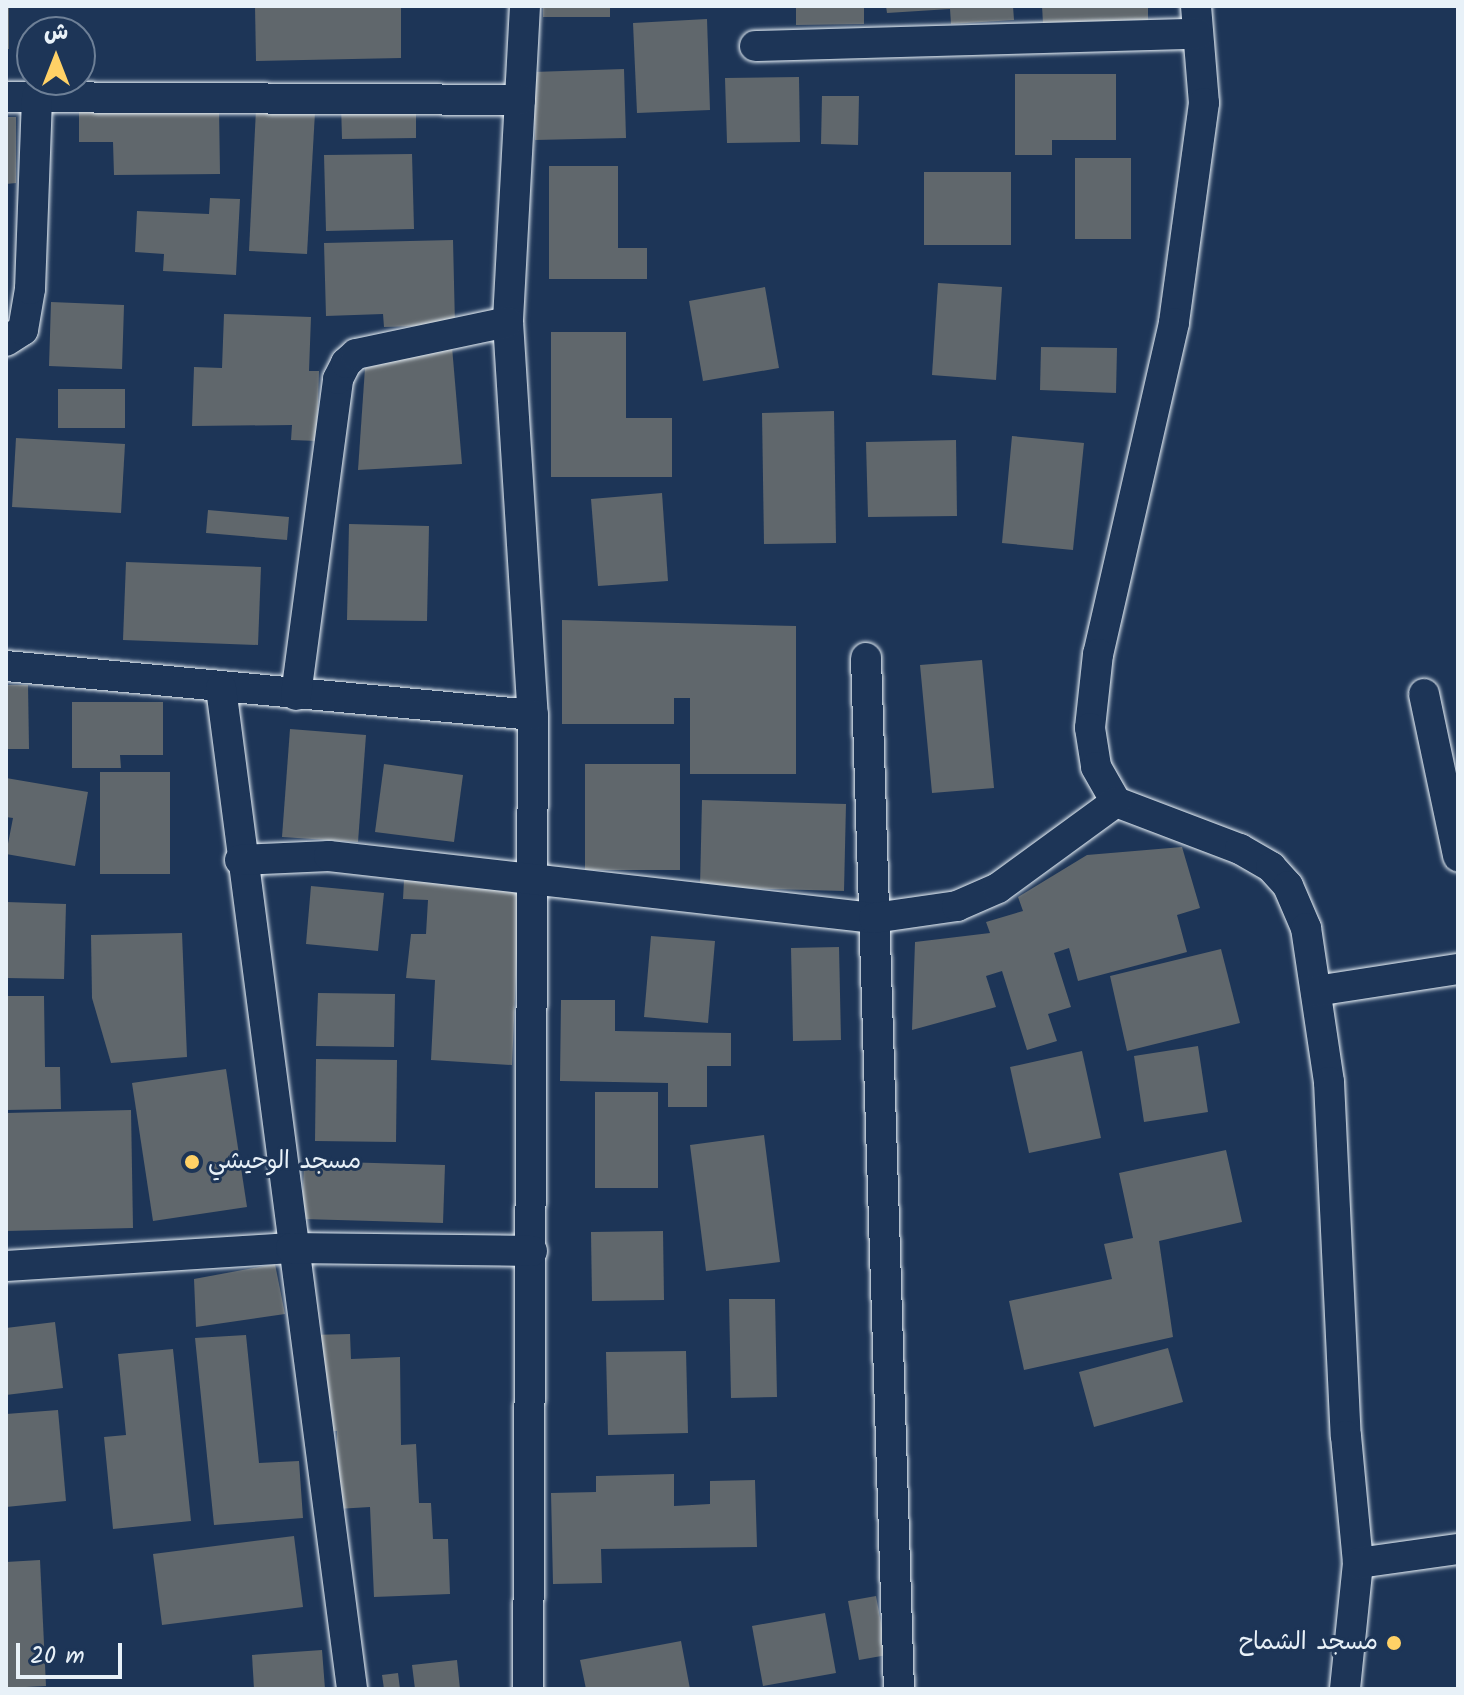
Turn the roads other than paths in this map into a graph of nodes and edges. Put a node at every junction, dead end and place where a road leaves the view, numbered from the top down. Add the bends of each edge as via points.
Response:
1 (525, 6) edge
2 (1197, 20) edge
3 (755, 46) dead end
4 (37, 96) junction
5 (6, 97) edge
6 (520, 100) junction
7 (508, 322) junction
8 (6, 341) edge
9 (866, 658) dead end
10 (6, 666) edge
11 (221, 688) junction
12 (1424, 694) dead end
13 (296, 695) junction
14 (533, 715) junction
15 (1116, 802) junction
16 (1458, 856) edge
17 (240, 860) junction
18 (530, 880) junction
19 (874, 918) junction
20 (1458, 969) edge
21 (1316, 991) junction
22 (291, 1248) junction
23 (532, 1251) junction
24 (6, 1266) edge
25 (1458, 1549) edge
26 (1358, 1563) junction
27 (352, 1689) edge
28 (528, 1689) edge
29 (899, 1689) edge
30 (1345, 1689) edge

1 - 6 street
2 - 3 street
2 - 15 street via 1204,103 1174,323 1098,654 1090,728 1096,767
4 - 5 street
4 - 6 street
4 - 8 street via 30,289 23,330
6 - 7 street
7 - 13 street via 356,354 346,363 338,379
7 - 14 street
9 - 19 street
10 - 11 street
11 - 13 street
11 - 17 street
12 - 16 street
13 - 14 street
14 - 18 street
15 - 19 street via 998,888 957,906
15 - 21 street via 1240,849 1271,867 1288,886 1306,928
17 - 18 street via 329,856
17 - 22 street
18 - 19 street
18 - 23 street
19 - 29 street
20 - 21 street
21 - 26 street via 1329,1082 1346,1436
22 - 23 street
22 - 24 street
22 - 27 street
23 - 28 street
25 - 26 street
26 - 30 street

